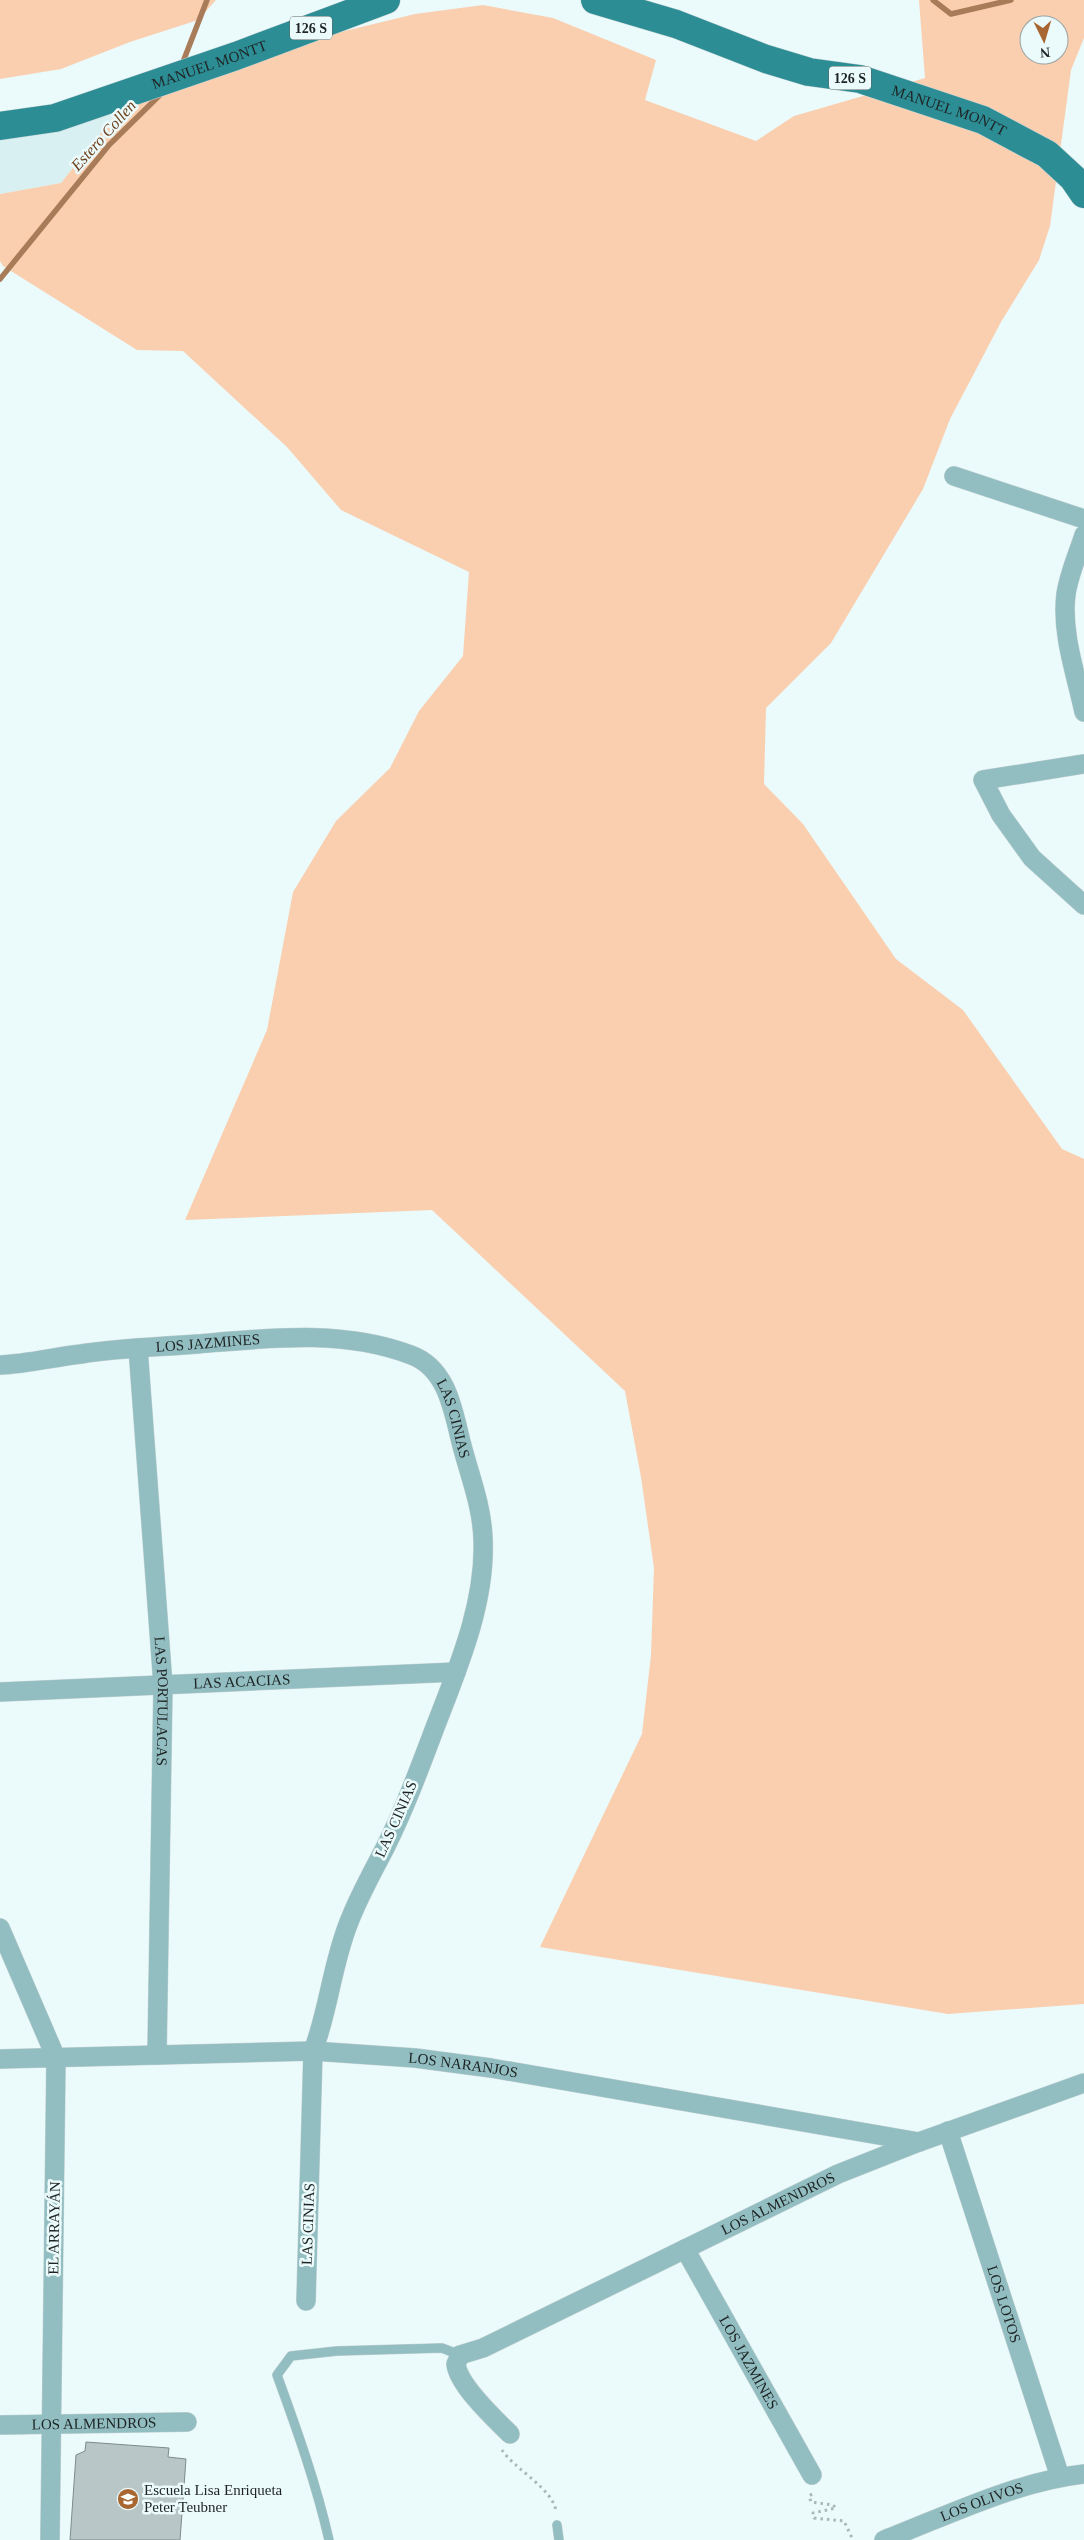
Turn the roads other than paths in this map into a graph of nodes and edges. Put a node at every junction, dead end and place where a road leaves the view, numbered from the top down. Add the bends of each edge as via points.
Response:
1 (386, 0) edge
2 (595, 0) edge
3 (0, 126) edge
4 (1084, 194) edge
5 (954, 476) dead end
6 (1084, 519) edge
7 (1084, 535) edge
8 (1084, 712) edge
9 (1084, 764) edge
10 (1084, 905) edge
11 (138, 1348) junction
12 (415, 1356) joint
13 (0, 1365) edge
14 (456, 1672) junction
15 (163, 1685) junction
16 (0, 1692) edge
17 (0, 1928) edge
18 (313, 2051) junction
19 (157, 2055) junction
20 (56, 2058) junction
21 (0, 2059) edge
22 (1084, 2082) edge
23 (948, 2131) junction
24 (919, 2142) junction
25 (685, 2249) junction
26 (306, 2300) dead end
27 (460, 2355) junction
28 (187, 2422) dead end
29 (51, 2424) junction
30 (0, 2425) edge
31 (510, 2434) dead end
32 (1084, 2474) edge
33 (812, 2475) road end
34 (1060, 2477) junction
35 (556, 2525) dead end
36 (50, 2540) edge
37 (329, 2540) edge
38 (559, 2540) edge
39 (884, 2540) edge

1 - 3 main road, MANUEL MONTT / 126 S via 55,118
2 - 4 main road, MANUEL MONTT / 126 S via 676,24 766,59 809,72 860,79 983,120 1048,154 1073,178
5 - 6 street
7 - 8 street via 1070,579 1065,611
9 - 10 street via 983,780 1001,816 1032,858
11 - 12 street, LOS JAZMINES via 319,1338 363,1342
11 - 13 street, LOS JAZMINES
11 - 15 street, LAS PORTULACAS
12 - 14 street, LAS CINIAS via 436,1372 446,1390 481,1517 480,1582
14 - 15 street, LAS ACACIAS
14 - 18 street, LAS CINIAS via 400,1816 346,1930
15 - 16 street, LAS ACACIAS
15 - 19 street, LAS PORTULACAS
17 - 20 street, EL ARRAYÁN
18 - 19 street, LOS NARANJOS
18 - 24 street, LOS NARANJOS via 416,2058 483,2067
18 - 26 street, LAS CINIAS
19 - 20 street, LOS NARANJOS
20 - 21 street, LOS NARANJOS
20 - 29 street, EL ARRAYÁN
22 - 23 street, LOS ALMENDROS
23 - 24 street, LOS ALMENDROS
23 - 34 street, LOS LOTOS
24 - 25 street, LOS ALMENDROS via 838,2174
25 - 27 street, LOS ALMENDROS via 483,2348
25 - 33 street, LOS JAZMINES
27 - 31 street via 456,2364 458,2374
27 - 37 lane via 442,2348 337,2352 291,2356 286,2363 278,2375 310,2466
28 - 29 street, LOS ALMENDROS
29 - 30 street, LOS ALMENDROS
29 - 36 street, EL ARRAYÁN
32 - 34 street, LOS OLIVOS
34 - 39 street, LOS OLIVOS via 1023,2487
35 - 38 lane

